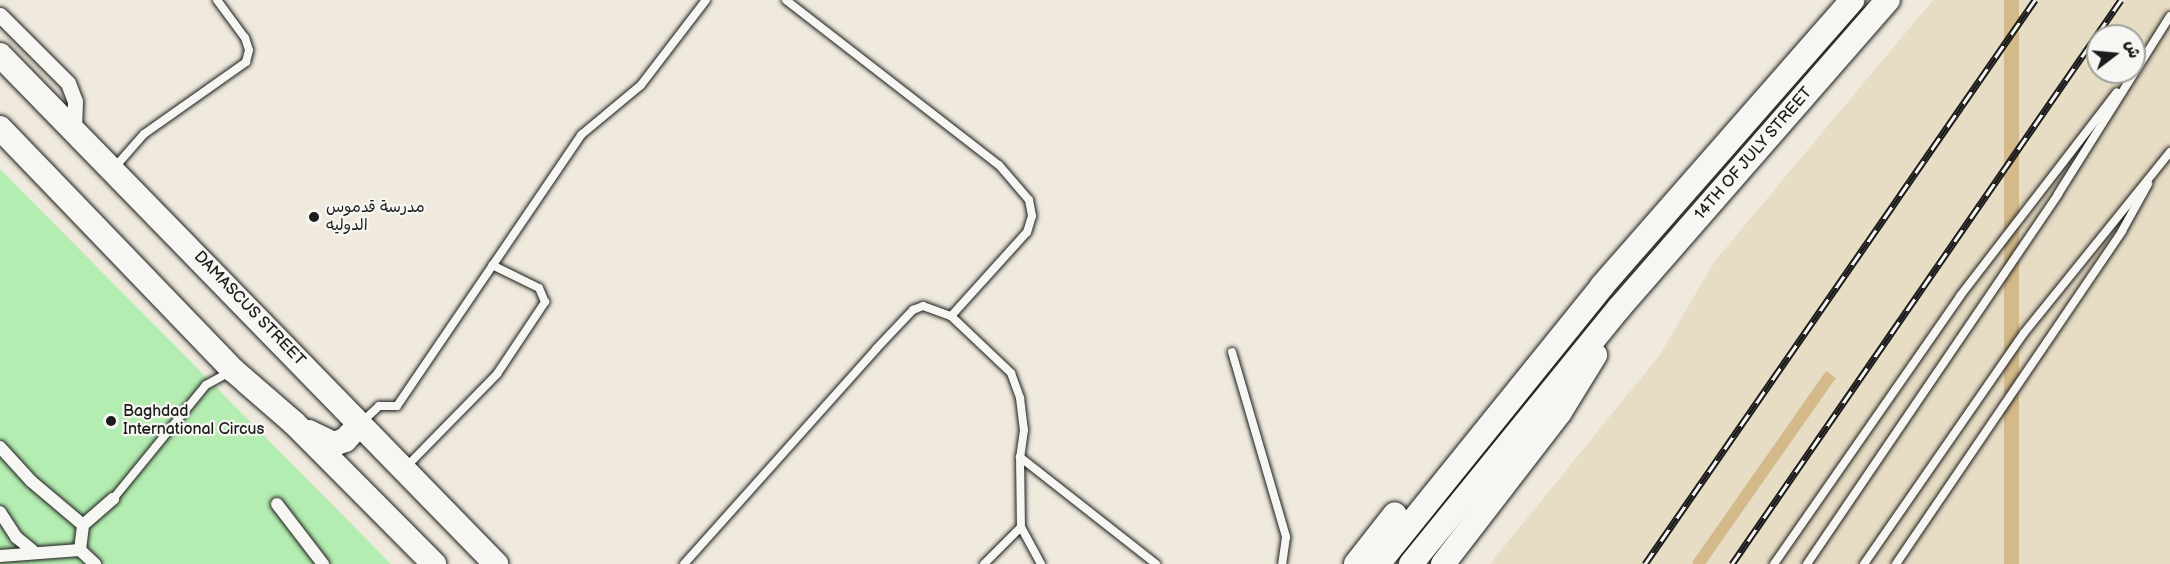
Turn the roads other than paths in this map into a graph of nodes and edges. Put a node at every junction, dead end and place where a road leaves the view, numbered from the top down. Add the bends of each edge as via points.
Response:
1 (217, 0) edge
2 (706, 0) edge
3 (786, 0) edge
4 (1852, 0) edge
5 (1888, 0) edge
6 (0, 15) edge
7 (2170, 16) edge
8 (0, 55) edge
9 (2146, 55) edge
10 (0, 78) edge
11 (29, 84) junction
12 (2124, 84) edge
13 (2128, 84) edge
14 (0, 128) edge
15 (74, 129) junction
16 (2170, 152) edge
17 (114, 168) junction
18 (2156, 170) junction
19 (492, 265) junction
20 (1602, 286) junction
21 (1619, 308) junction
22 (951, 316) junction
23 (1232, 352) dead end
24 (233, 370) junction
25 (294, 423) junction
26 (360, 424) junction
27 (0, 447) edge
28 (1020, 457) junction
29 (403, 469) junction
30 (113, 499) joint
31 (276, 504) dead end
32 (0, 513) edge
33 (83, 525) junction
34 (1021, 527) junction
35 (80, 550) junction
36 (33, 551) junction
37 (0, 556) edge
38 (95, 564) edge
39 (323, 564) edge
40 (434, 564) edge
41 (496, 564) edge
42 (684, 564) edge
43 (984, 564) edge
44 (1041, 564) edge
45 (1156, 564) edge
46 (1282, 564) edge
47 (1356, 564) edge
48 (1378, 564) edge
49 (1411, 564) edge
50 (1443, 564) edge
51 (1774, 564) edge
52 (1807, 564) edge
53 (1864, 564) edge
54 (1896, 564) edge

1 - 17 lane via 245,38 249,50 246,62 144,134
2 - 19 lane via 641,85 581,135
3 - 22 lane via 999,165 1029,200 1032,216 1027,232
4 - 20 main road, 14TH OF JULY STREET
5 - 21 main road, 14TH OF JULY STREET
6 - 15 street via 68,83 75,100
7 - 9 lane
8 - 11 main road, DAMASCUS STREET
10 - 11 main road via 9,76
11 - 15 main road, DAMASCUS STREET
12 - 51 lane via 1959,296
13 - 52 lane via 2058,194
14 - 24 main road
15 - 17 main road, DAMASCUS STREET
16 - 18 lane
17 - 26 main road, DAMASCUS STREET
18 - 53 lane via 2104,229 2024,333
18 - 54 lane via 2122,231
19 - 26 lane via 397,406 379,406
19 - 29 lane via 539,288 545,302 497,374
20 - 47 main road, 14TH OF JULY STREET via 1552,329 1508,375
20 - 48 main road, 14TH OF JULY STREET
21 - 49 main road, 14TH OF JULY STREET
21 - 50 main road, 14TH OF JULY STREET via 1560,412
22 - 28 lane via 1011,373 1020,398
22 - 42 lane via 933,307 913,310
23 - 46 lane via 1286,537
24 - 25 main road
24 - 30 lane via 206,385
25 - 26 main road via 334,444 345,440
25 - 40 main road
26 - 29 main road, DAMASCUS STREET
27 - 33 street via 31,481
28 - 34 lane
28 - 45 lane
29 - 41 main road, DAMASCUS STREET
30 - 33 street
31 - 39 street
32 - 36 street via 16,537
33 - 35 street
34 - 43 lane
34 - 44 lane
35 - 36 street
35 - 38 street
36 - 37 street

